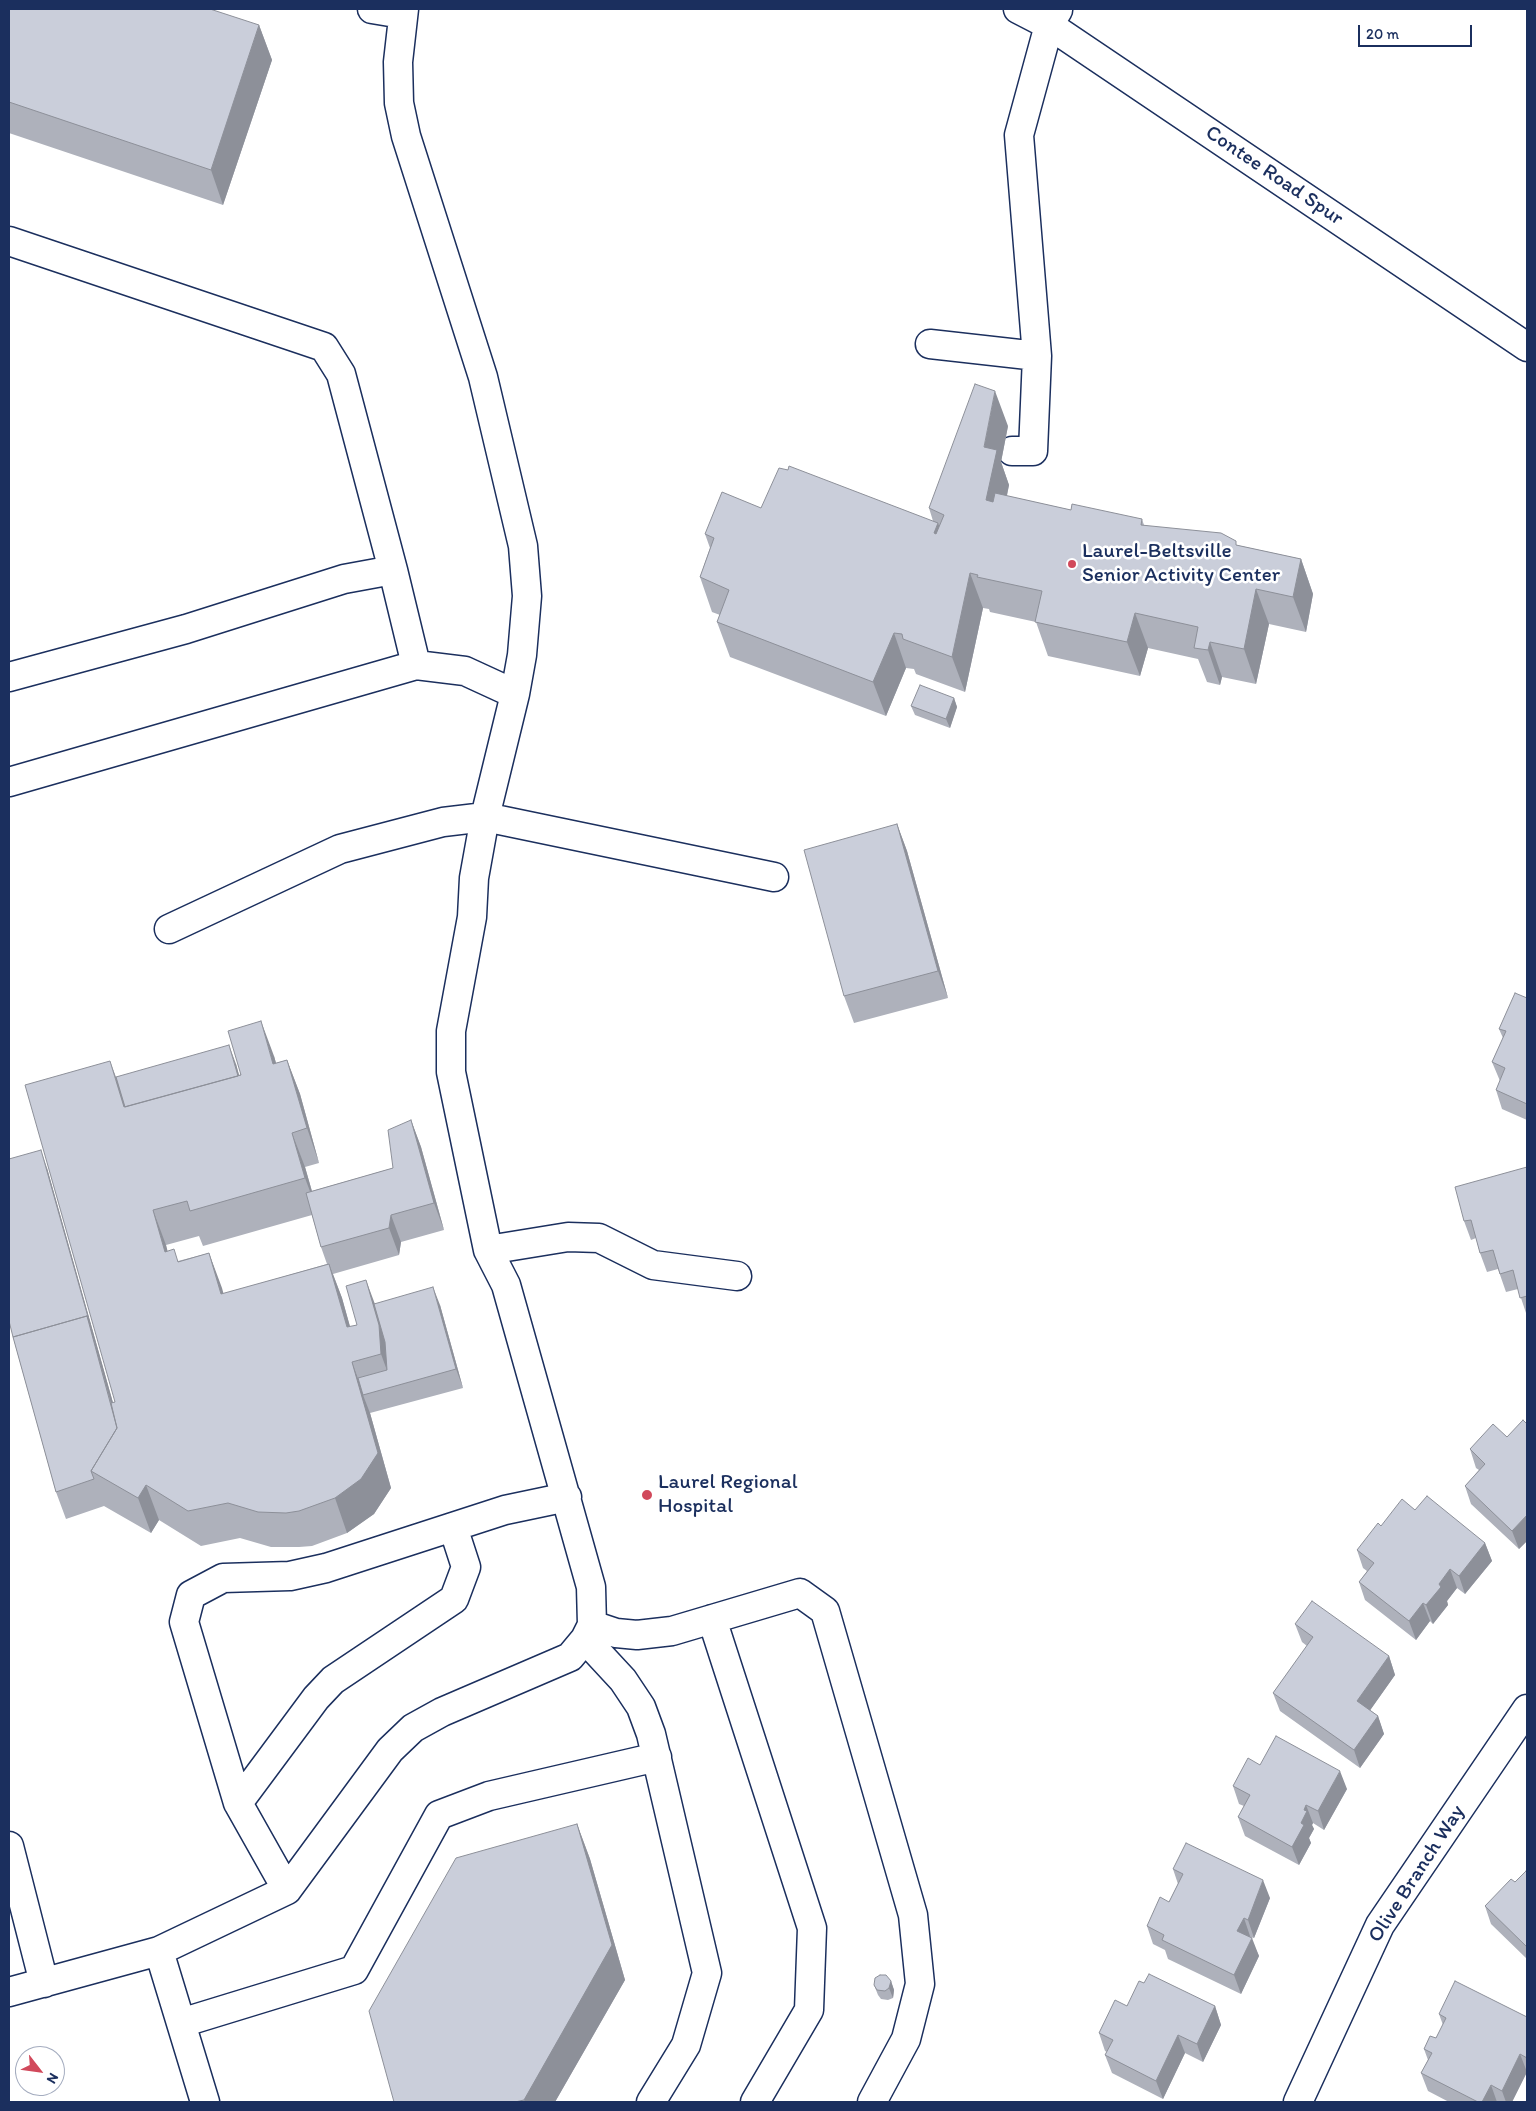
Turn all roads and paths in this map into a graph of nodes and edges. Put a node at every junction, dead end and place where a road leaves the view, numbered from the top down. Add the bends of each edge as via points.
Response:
1 (372, 9) edge
2 (1018, 9) edge
3 (403, 12) edge
4 (1054, 17) edge
5 (9, 241) edge
6 (930, 344) dead end
7 (1527, 347) edge
8 (1038, 356) junction
9 (1022, 451) dead end
10 (393, 570) junction
11 (416, 665) junction
12 (9, 677) edge
13 (515, 694) junction
14 (9, 782) edge
15 (485, 817) junction
16 (774, 877) dead end
17 (169, 929) dead end
18 (488, 1250) junction
19 (737, 1276) dead end
20 (567, 1497) junction
21 (454, 1527) junction
22 (712, 1619) junction
23 (588, 1632) junction
24 (1526, 1714) edge
25 (657, 1757) junction
26 (238, 1803) junction
27 (9, 1846) edge
28 (287, 1890) junction
29 (159, 1951) junction
30 (44, 1983) junction
31 (9, 1992) edge
32 (181, 2023) junction
33 (205, 2102) edge
34 (651, 2102) edge
35 (754, 2102) edge
36 (872, 2102) edge
37 (1298, 2102) edge

1 - 3 street
2 - 4 street, Contee Road Spur
3 - 13 street via 398,62 399,103 406,136 483,377 523,546 527,596
4 - 7 street, Contee Road Spur
4 - 8 street via 1019,135
5 - 10 street via 324,347 341,374
6 - 8 street
8 - 9 street
10 - 11 street
10 - 12 street via 344,579 186,629
11 - 13 street via 465,671
11 - 14 street
13 - 15 street
15 - 16 street
15 - 17 street via 443,822 340,849
15 - 18 street via 474,878 472,917 451,1031 451,1072
18 - 19 street via 568,1237 599,1238 653,1265
18 - 20 street via 506,1285
20 - 21 street via 504,1510
20 - 23 street via 592,1587
21 - 26 street via 466,1567 454,1599 333,1680
21 - 26 street via 326,1568 290,1576 223,1578 191,1595 184,1622
22 - 23 street via 672,1631 637,1635
22 - 35 street via 812,1928 809,2010
22 - 36 street via 800,1593 824,1611 913,1915 920,1984 906,2039
23 - 25 street via 641,1707
23 - 28 street via 570,1657 442,1712 413,1728 390,1750
24 - 37 street, Olive Branch Way via 1380,1925
25 - 32 street via 489,1796 439,1815 354,1970
25 - 34 street via 707,1973 686,2045
26 - 28 street
27 - 30 street
28 - 29 street
29 - 30 street
29 - 32 street
30 - 31 street
32 - 33 street

